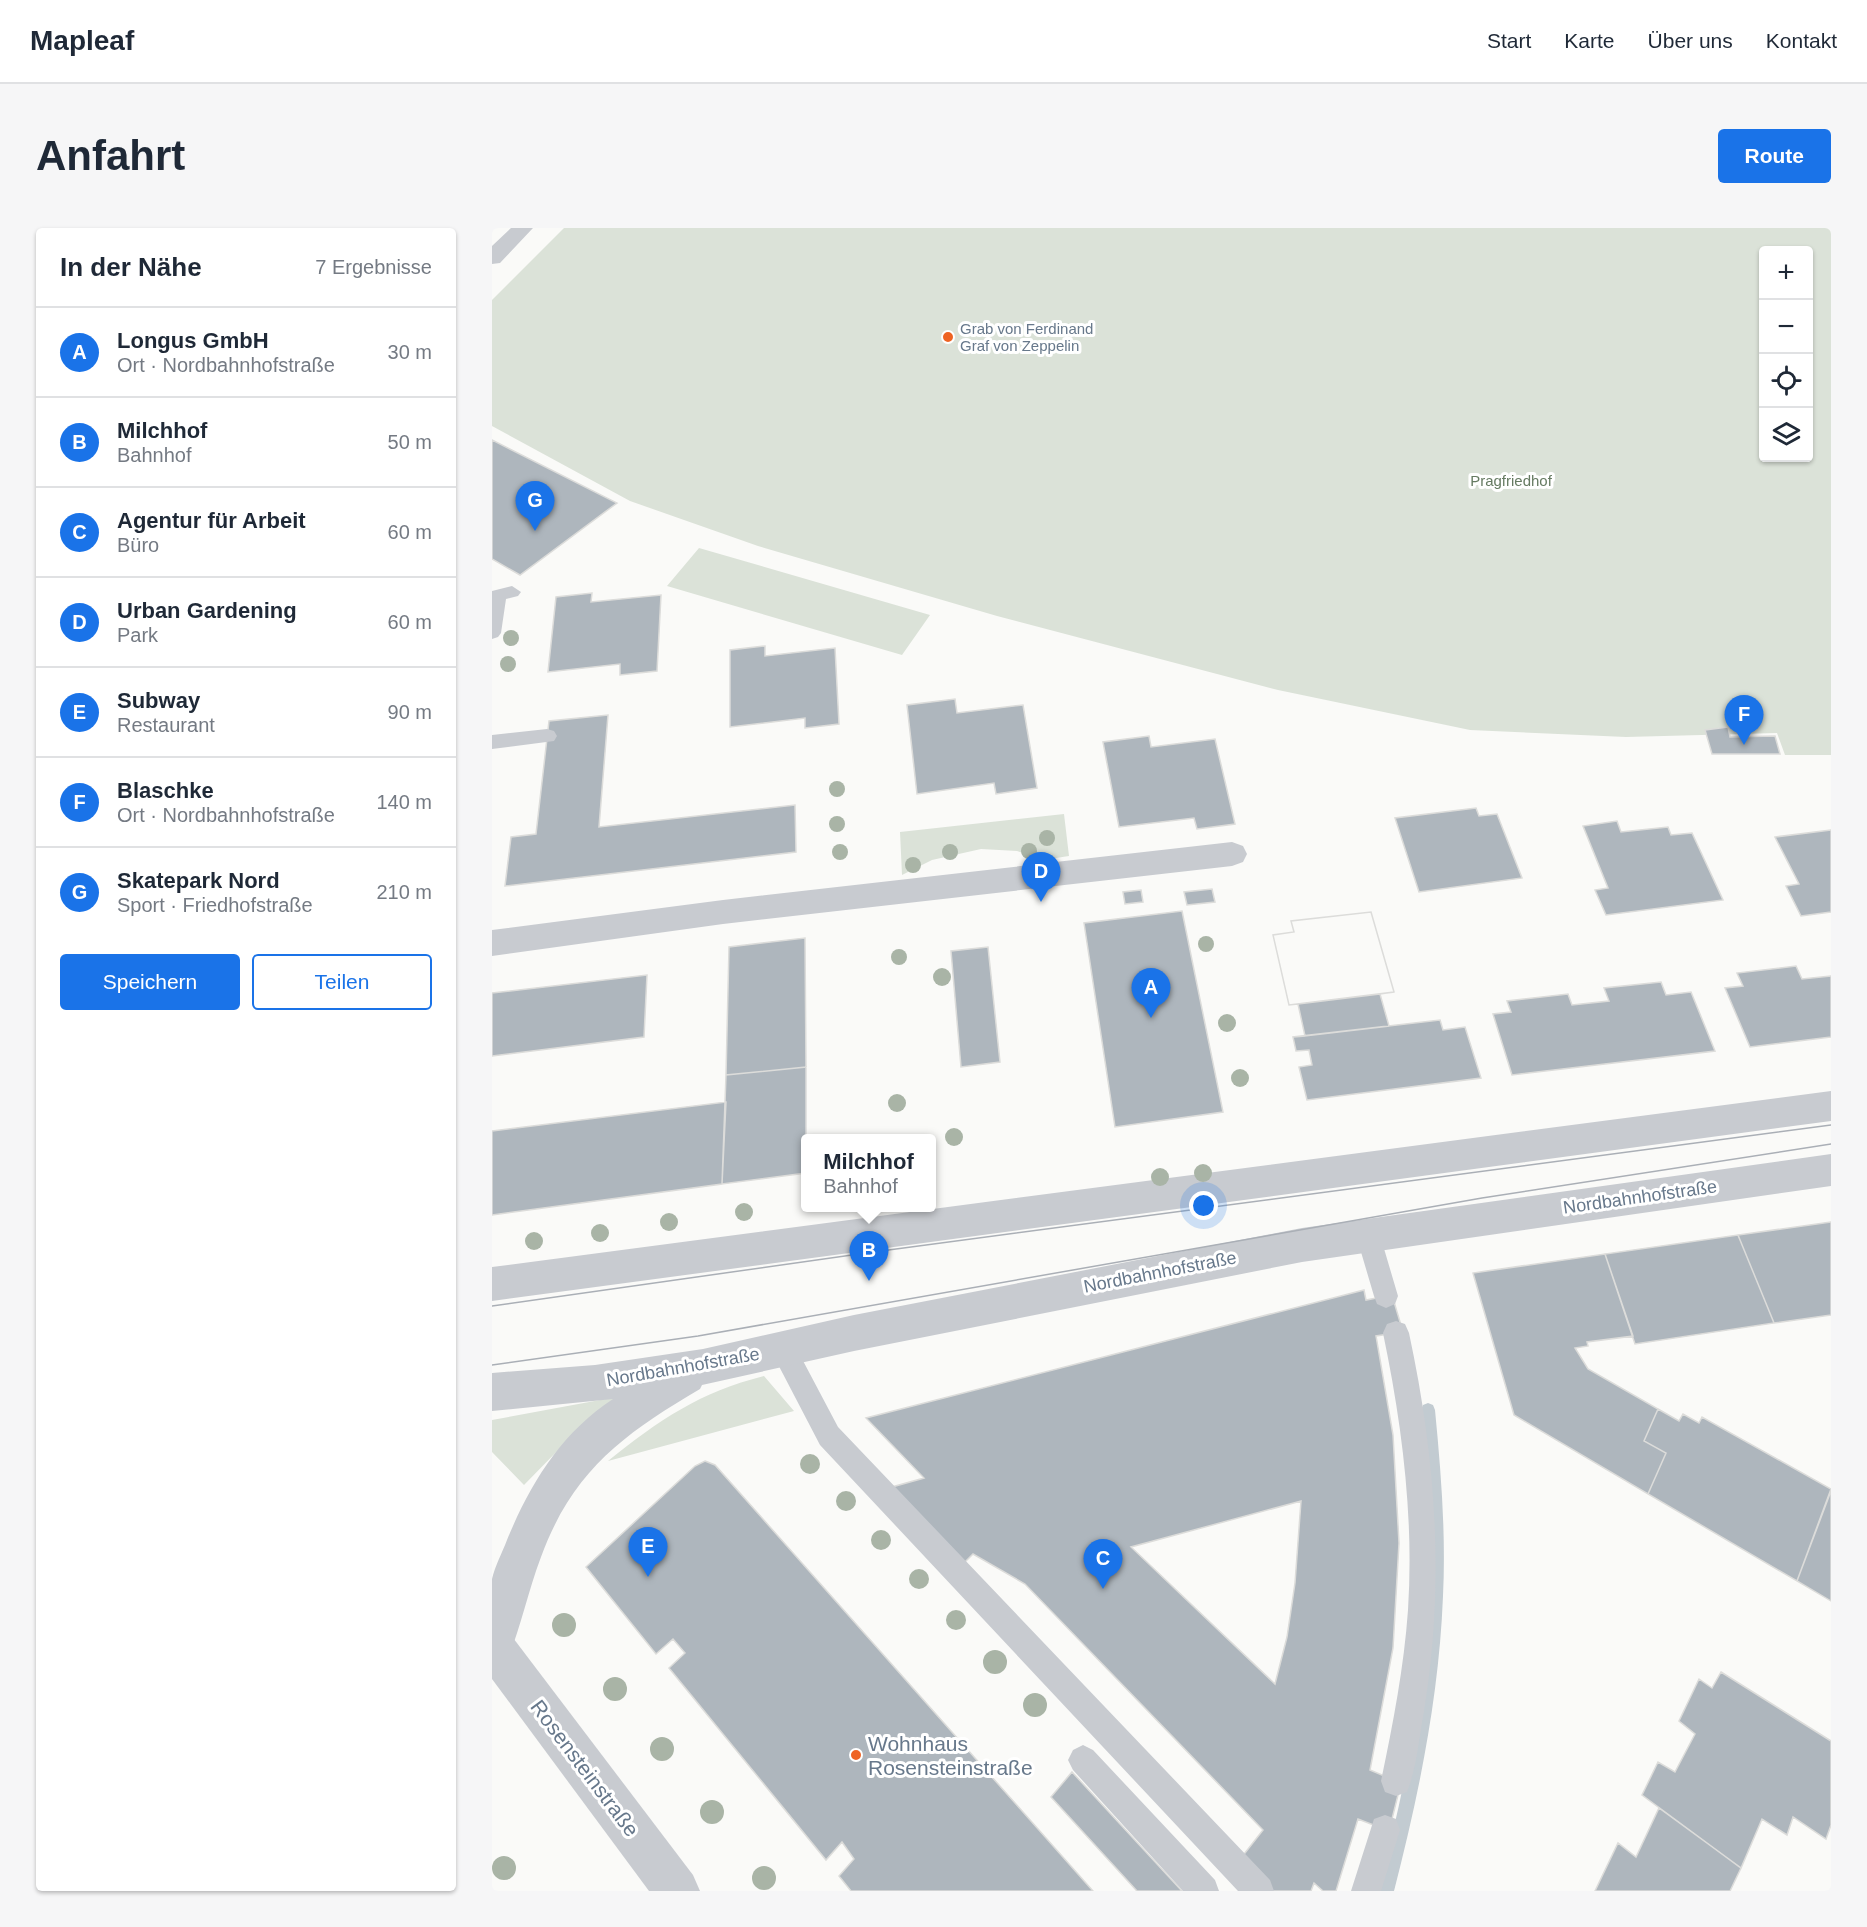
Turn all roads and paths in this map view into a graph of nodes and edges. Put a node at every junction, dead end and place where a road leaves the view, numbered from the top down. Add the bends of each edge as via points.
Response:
1 (523, 228) edge
2 (492, 258) edge
3 (512, 592) dead end
4 (492, 633) edge
5 (547, 736) dead end
6 (492, 742) edge
7 (1232, 854) dead end
8 (492, 943) edge
9 (1831, 1106) edge
10 (1831, 1170) edge
11 (1368, 1235) junction
12 (492, 1284) edge
13 (1386, 1296) dead end
14 (1396, 1333) dead end
15 (783, 1349) junction
16 (703, 1367) junction
17 (492, 1392) edge
18 (492, 1645) edge
19 (1083, 1760) dead end
20 (1396, 1781) dead end
21 (1385, 1830) dead end
22 (677, 1891) edge
23 (1204, 1891) edge
24 (1259, 1891) edge
25 (1366, 1891) edge

1 - 2 street
3 - 4 lane via 498,595
5 - 6 lane
7 - 8 street via 723,912
9 - 12 street
10 - 11 street, Nordbahnhofstraße
11 - 13 lane
11 - 15 street, Nordbahnhofstraße via 1152,1273
14 - 20 lane via 1415,1439 1423,1556 1410,1713
15 - 16 street, Nordbahnhofstraße
15 - 24 lane via 829,1436
16 - 17 street, Nordbahnhofstraße via 595,1383
16 - 18 street via 638,1404 601,1431 560,1477 531,1525
18 - 22 street, Rosensteinstraße
19 - 23 lane
21 - 25 lane

